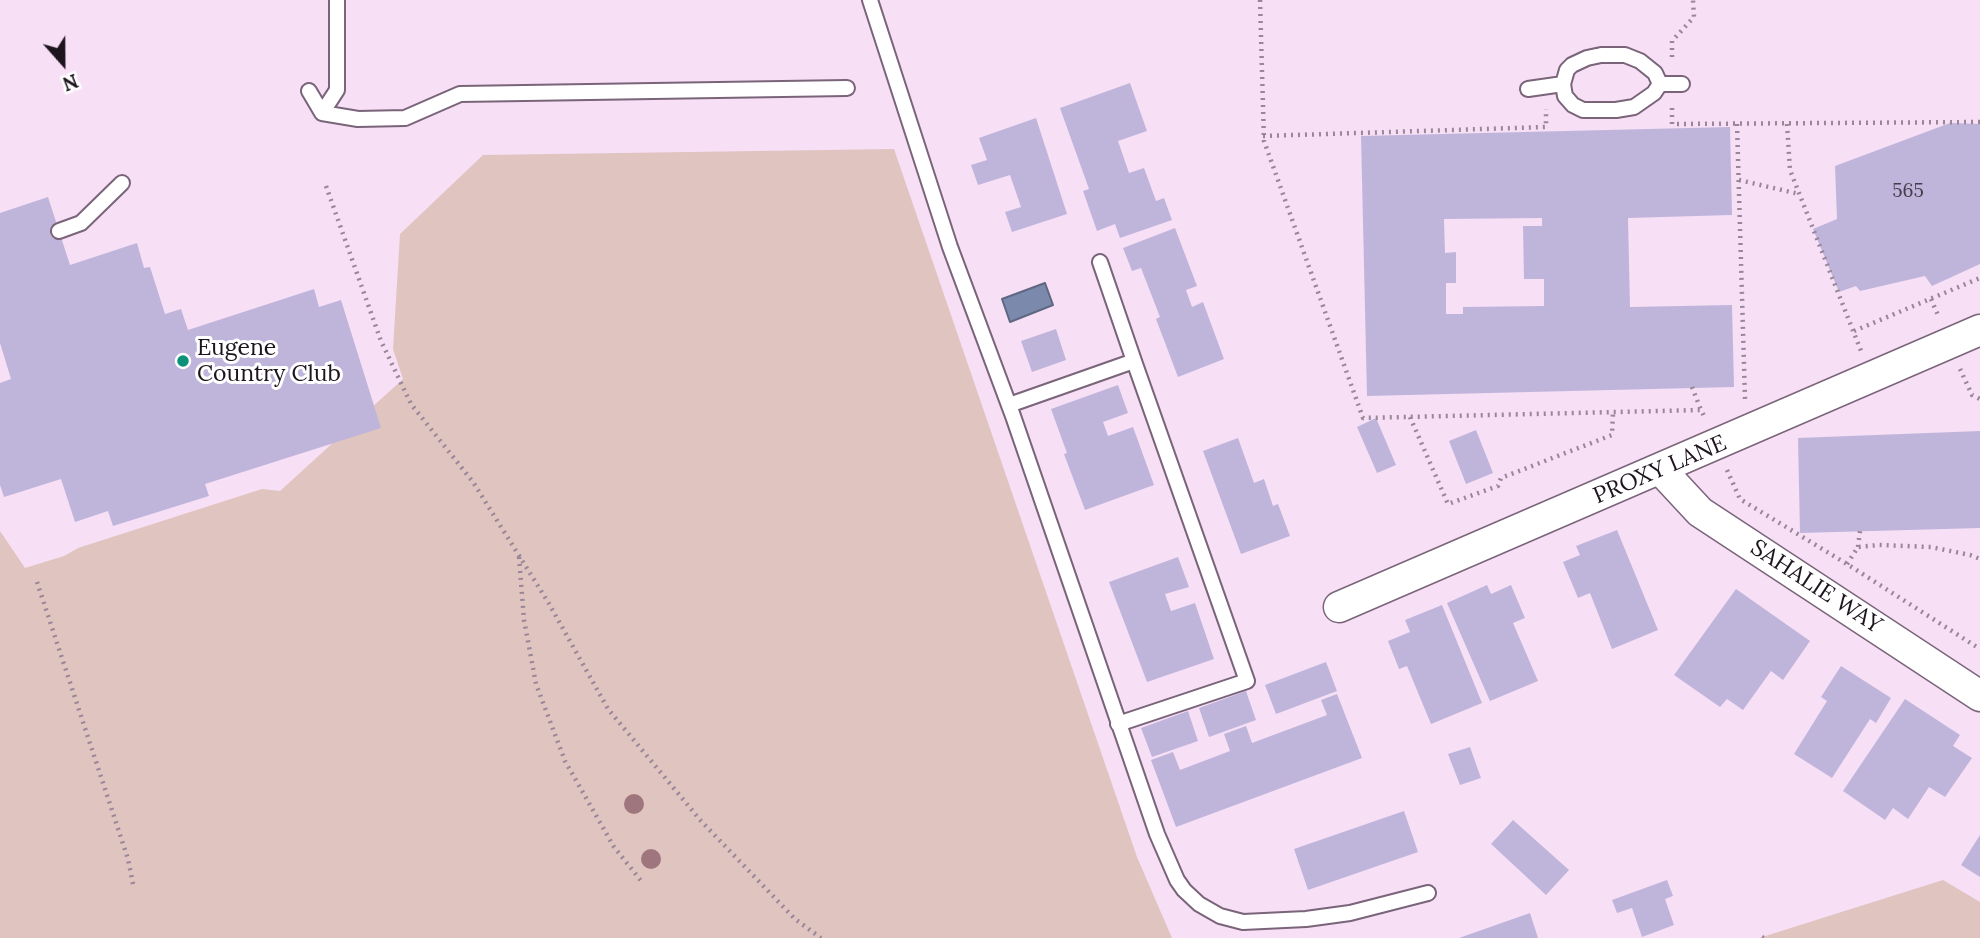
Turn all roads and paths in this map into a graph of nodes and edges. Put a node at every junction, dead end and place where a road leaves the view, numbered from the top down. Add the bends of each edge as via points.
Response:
1 (337, 0) edge
2 (870, 0) edge
3 (1261, 0) edge
4 (1693, 0) edge
5 (1563, 84) junction
6 (1671, 84) junction
7 (1545, 86) junction
8 (848, 88) dead end
9 (1528, 89) dead end
10 (309, 91) dead end
11 (322, 113) junction
12 (1980, 122) edge
13 (1737, 124) junction
14 (1787, 124) junction
15 (1264, 136) junction
16 (1739, 180) junction
17 (122, 183) dead end
18 (326, 186) dead end
19 (1800, 194) junction
20 (59, 231) dead end
21 (1100, 262) dead end
22 (1980, 278) edge
23 (1980, 330) edge
24 (1854, 331) junction
25 (1863, 356) dead end
26 (1134, 361) junction
27 (1692, 387) dead end
28 (1757, 399) dead end
29 (1009, 405) junction
30 (1702, 410) junction
31 (1613, 412) junction
32 (1410, 417) junction
33 (1717, 430) junction
34 (1660, 469) junction
35 (1860, 531) dead end
36 (1858, 547) junction
37 (519, 556) junction
38 (1980, 559) edge
39 (1847, 564) junction
40 (37, 582) dead end
41 (1339, 607) dead end
42 (1980, 649) edge
43 (1980, 695) edge
44 (1118, 724) junction
45 (642, 882) dead end
46 (133, 884) dead end
47 (1428, 893) dead end
48 (821, 938) edge

1 - 11 lane via 337,90
2 - 29 lane via 950,247
3 - 15 path
4 - 6 path via 1694,17 1672,41
5 - 6 lane via 1565,96 1583,110 1634,107
5 - 6 lane via 1572,65 1601,55 1625,55
5 - 7 lane
6 - 13 path via 1672,124
7 - 9 lane
7 - 15 path via 1546,127
8 - 11 lane via 460,94 405,118 358,119
10 - 11 lane
12 - 14 path
13 - 14 path
13 - 16 path
14 - 19 path via 1790,170
15 - 32 path via 1363,418
16 - 19 path
16 - 28 path via 1745,404
17 - 20 lane via 80,223
18 - 37 path via 381,341 411,404 472,482
19 - 24 path
21 - 26 lane
22 - 24 path
23 - 33 street, PROXY LANE
24 - 25 path
26 - 29 lane
26 - 44 lane via 1247,681
27 - 30 path
29 - 44 lane
30 - 31 path
30 - 33 path
31 - 32 path
31 - 32 path via 1612,435 1448,504
33 - 34 street, PROXY LANE
33 - 39 path via 1740,499
34 - 41 street, PROXY LANE
34 - 43 street, SAHALIE WAY via 1700,512
35 - 36 path
36 - 38 path via 1931,547
36 - 39 path
37 - 45 path via 536,684 565,761 614,847
37 - 48 path via 608,709 701,821 795,919
39 - 42 path
40 - 46 path
44 - 47 lane via 1172,870 1184,890 1220,916 1243,922 1306,919

